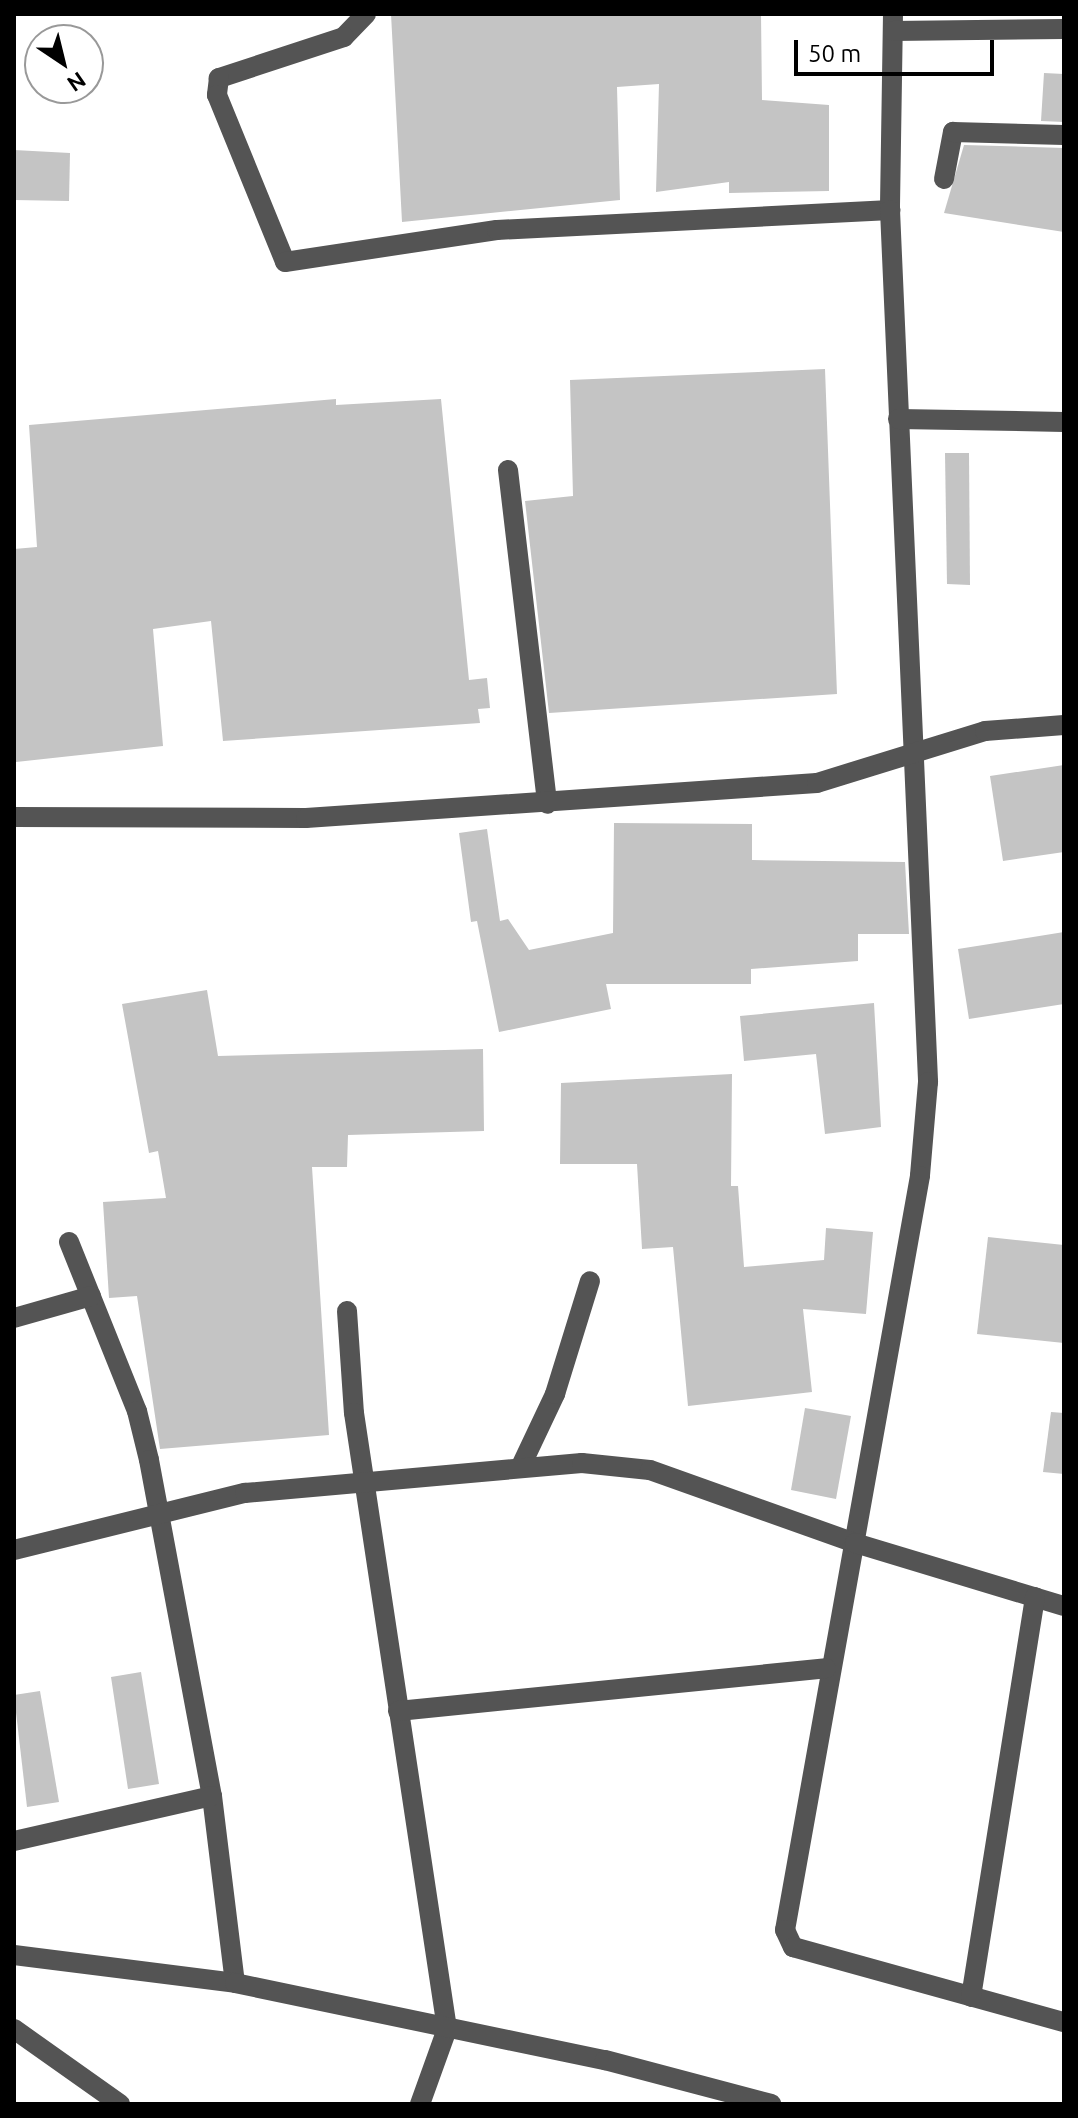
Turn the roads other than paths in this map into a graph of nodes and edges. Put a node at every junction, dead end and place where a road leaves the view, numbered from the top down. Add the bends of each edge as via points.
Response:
1 (366, 14) edge
2 (893, 22) edge
3 (1064, 29) edge
4 (1064, 135) edge
5 (944, 179) dead end
6 (890, 210) junction
7 (898, 419) junction
8 (1064, 422) edge
9 (508, 470) dead end
10 (1064, 725) edge
11 (910, 755) junction
12 (547, 804) junction
13 (14, 817) edge
14 (69, 1242) dead end
15 (590, 1281) dead end
16 (91, 1296) junction
17 (347, 1311) dead end
18 (14, 1318) edge
19 (521, 1466) junction
20 (367, 1481) junction
21 (155, 1512) junction
22 (855, 1543) junction
23 (14, 1550) edge
24 (1035, 1597) junction
25 (1064, 1606) edge
26 (826, 1668) junction
27 (398, 1711) junction
28 (212, 1796) junction
29 (14, 1841) edge
30 (14, 1955) edge
31 (235, 1983) junction
32 (971, 1997) junction
33 (1064, 2022) edge
34 (14, 2029) edge
35 (447, 2029) junction
36 (120, 2104) edge
37 (420, 2104) edge
38 (771, 2104) edge

1 - 6 street via 344,37 219,78 217,95 285,262 497,230
2 - 3 street
2 - 6 street
4 - 5 street via 953,132
6 - 7 street
7 - 8 street
7 - 11 street
9 - 12 street
10 - 11 street via 985,731
11 - 12 street via 817,783
11 - 22 street via 928,1082 920,1176
12 - 13 street via 306,818
14 - 16 street
15 - 19 street via 555,1394
16 - 18 street
16 - 21 street via 137,1411
17 - 20 street
19 - 20 street
19 - 22 street via 650,1470
20 - 21 street via 245,1493
20 - 27 street
21 - 23 street
21 - 28 street
22 - 24 street
22 - 26 street
24 - 25 street
24 - 32 street
26 - 27 street
26 - 32 street via 786,1941
27 - 35 street
28 - 29 street
28 - 31 street
30 - 31 street
31 - 35 street
32 - 33 street
34 - 36 street
35 - 37 street
35 - 38 street via 605,2060

